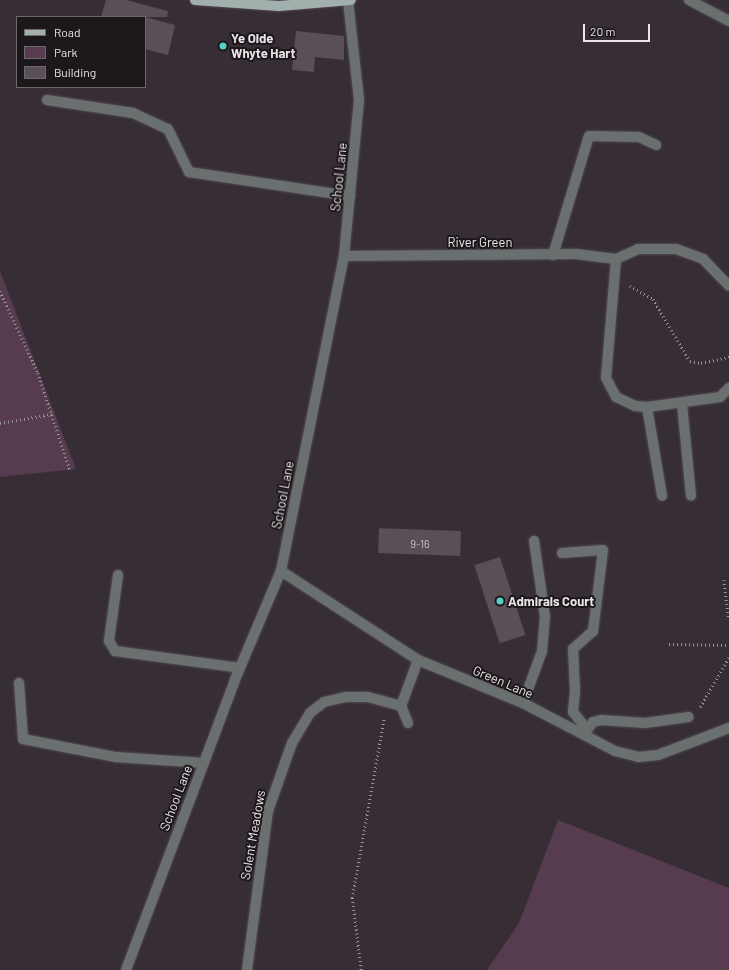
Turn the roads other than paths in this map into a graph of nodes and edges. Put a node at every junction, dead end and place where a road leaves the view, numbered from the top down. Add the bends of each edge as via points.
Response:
1 (195, 0) edge
2 (350, 0) edge
3 (689, 0) edge
4 (729, 21) edge
5 (47, 100) dead end
6 (656, 145) dead end
7 (350, 196) junction
8 (553, 255) junction
9 (344, 256) junction
10 (616, 260) junction
11 (729, 286) edge
12 (729, 388) edge
13 (682, 404) junction
14 (647, 407) junction
15 (662, 496) dead end
16 (691, 496) dead end
17 (534, 541) dead end
18 (562, 553) dead end
19 (281, 571) junction
20 (118, 575) dead end
21 (418, 660) junction
22 (240, 668) junction
23 (19, 683) dead end
24 (523, 703) junction
25 (401, 706) junction
26 (689, 717) road end
27 (408, 723) dead end
28 (729, 728) edge
29 (585, 732) junction
30 (204, 763) junction
31 (126, 970) edge
32 (247, 970) edge

1 - 2 main road via 279,6
2 - 7 street, School Lane via 359,100
3 - 4 street
5 - 7 street via 133,112 168,129 189,172
6 - 8 street via 639,137 589,136
7 - 9 street, School Lane
8 - 9 street, River Green
8 - 10 street, River Green
9 - 19 street, School Lane
10 - 11 street via 638,249 676,249 703,259
10 - 14 street via 606,378 616,397 636,406
12 - 13 street via 720,397
13 - 14 street
13 - 16 street
14 - 15 street
17 - 24 street via 545,618 542,651
18 - 29 street via 603,550 592,631 573,649 573,712
19 - 21 street, Green Lane
19 - 22 street, School Lane
20 - 22 street via 109,641 115,651
21 - 24 street, Green Lane
21 - 25 street
22 - 30 street, School Lane
23 - 30 street via 23,739 116,757
24 - 29 street, Green Lane
25 - 27 street
25 - 32 street, Solent Meadows via 368,697 345,697 324,702 310,713 292,743 268,811
26 - 29 street via 645,723 601,720
28 - 29 street, Green Lane via 658,756 639,757 615,751
30 - 31 street, School Lane

